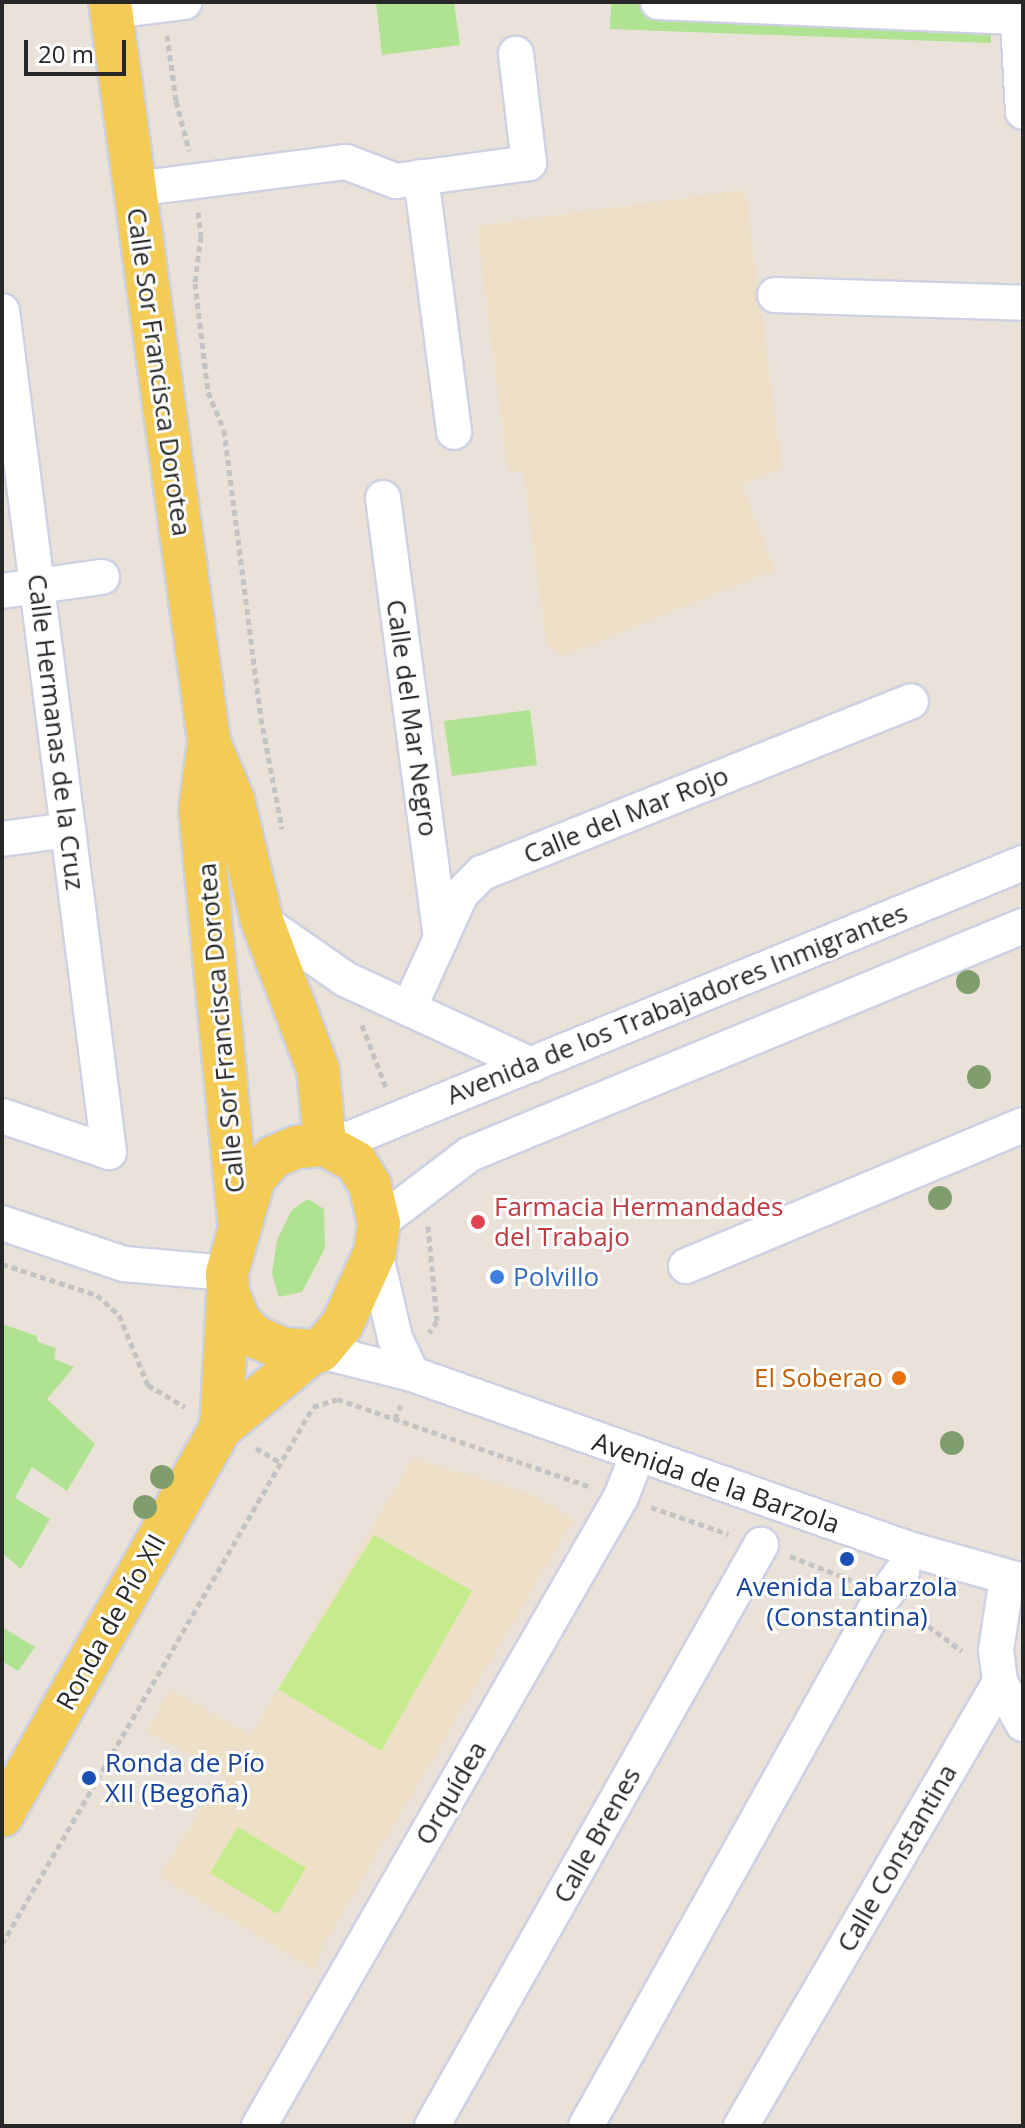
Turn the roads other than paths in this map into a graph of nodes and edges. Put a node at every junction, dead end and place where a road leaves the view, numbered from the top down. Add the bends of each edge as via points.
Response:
1 (184, 2) edge
2 (658, 2) edge
3 (111, 7) edge
4 (1017, 10) edge
5 (516, 54) dead end
6 (1023, 112) edge
7 (421, 177) junction
8 (135, 189) junction
9 (775, 295) dead end
10 (1023, 303) edge
11 (2, 311) edge
12 (6, 371) edge
13 (454, 432) dead end
14 (383, 498) dead end
15 (102, 577) dead end
16 (37, 586) junction
17 (2, 591) edge
18 (911, 701) dead end
19 (209, 741) junction
20 (68, 830) junction
21 (2, 839) edge
22 (1023, 863) edge
23 (262, 921) junction
24 (1023, 926) edge
25 (441, 938) junction
26 (410, 1006) junction
27 (531, 1065) junction
28 (2, 1116) edge
29 (1023, 1125) edge
30 (328, 1146) junction
31 (239, 1219) junction
32 (2, 1223) edge
33 (377, 1237) junction
34 (686, 1266) dead end
35 (228, 1283) junction
36 (316, 1352) junction
37 (412, 1374) junction
38 (221, 1428) junction
39 (637, 1456) junction
40 (761, 1545) road end
41 (1015, 1579) edge
42 (893, 1583) road end
43 (1000, 1682) junction
44 (1023, 1724) edge
45 (2, 1816) edge
46 (259, 2126) edge
47 (432, 2126) edge
48 (586, 2126) edge
49 (741, 2126) edge

1 - 3 street
2 - 4 street
3 - 8 main road, Calle Sor Francisca Dorotea
4 - 6 street
5 - 7 street via 529,163
7 - 8 street via 396,181 346,162
7 - 13 street
8 - 19 main road, Calle Sor Francisca Dorotea
9 - 10 street
11 - 12 street, Calle Hermanas de la Cruz
12 - 16 street, Calle Hermanas de la Cruz
14 - 25 street, Calle del Mar Negro
15 - 16 street
16 - 17 street
16 - 20 street, Calle Hermanas de la Cruz
18 - 25 street, Calle del Mar Rojo via 482,873 461,894
19 - 23 main road, Calle Sor Francisca Dorotea via 233,799
19 - 31 main road, Calle Sor Francisca Dorotea via 200,809
20 - 21 street
20 - 28 street, Calle Hermanas de la Cruz via 109,1152
22 - 27 street, Avenida de los Trabajadores Inmigrantes
23 - 26 street via 345,979
23 - 30 main road, Calle Sor Francisca Dorotea via 318,1069
24 - 33 street via 470,1154
25 - 26 street, Calle del Mar Rojo
26 - 27 street
27 - 30 street, Avenida de los Trabajadores Inmigrantes
29 - 34 street
30 - 31 main road via 297,1147 273,1157 254,1179
30 - 33 main road via 356,1162 370,1185
31 - 35 main road
32 - 35 street via 124,1264
33 - 36 main road via 342,1325
33 - 37 street via 395,1338
35 - 36 main road via 240,1322 256,1337 283,1349
35 - 38 main road, Ronda de Pío XII
36 - 37 street, Avenida de la Barzola
36 - 38 main road, Ronda de Pío XII
37 - 39 street, Avenida de la Barzola
38 - 45 main road, Ronda de Pío XII
39 - 41 street, Avenida de la Barzola
39 - 46 street, Orquídea via 621,1497
40 - 47 street, Calle Brenes
41 - 43 street via 996,1650
42 - 48 street
43 - 44 street
43 - 49 street, Calle Constantina

